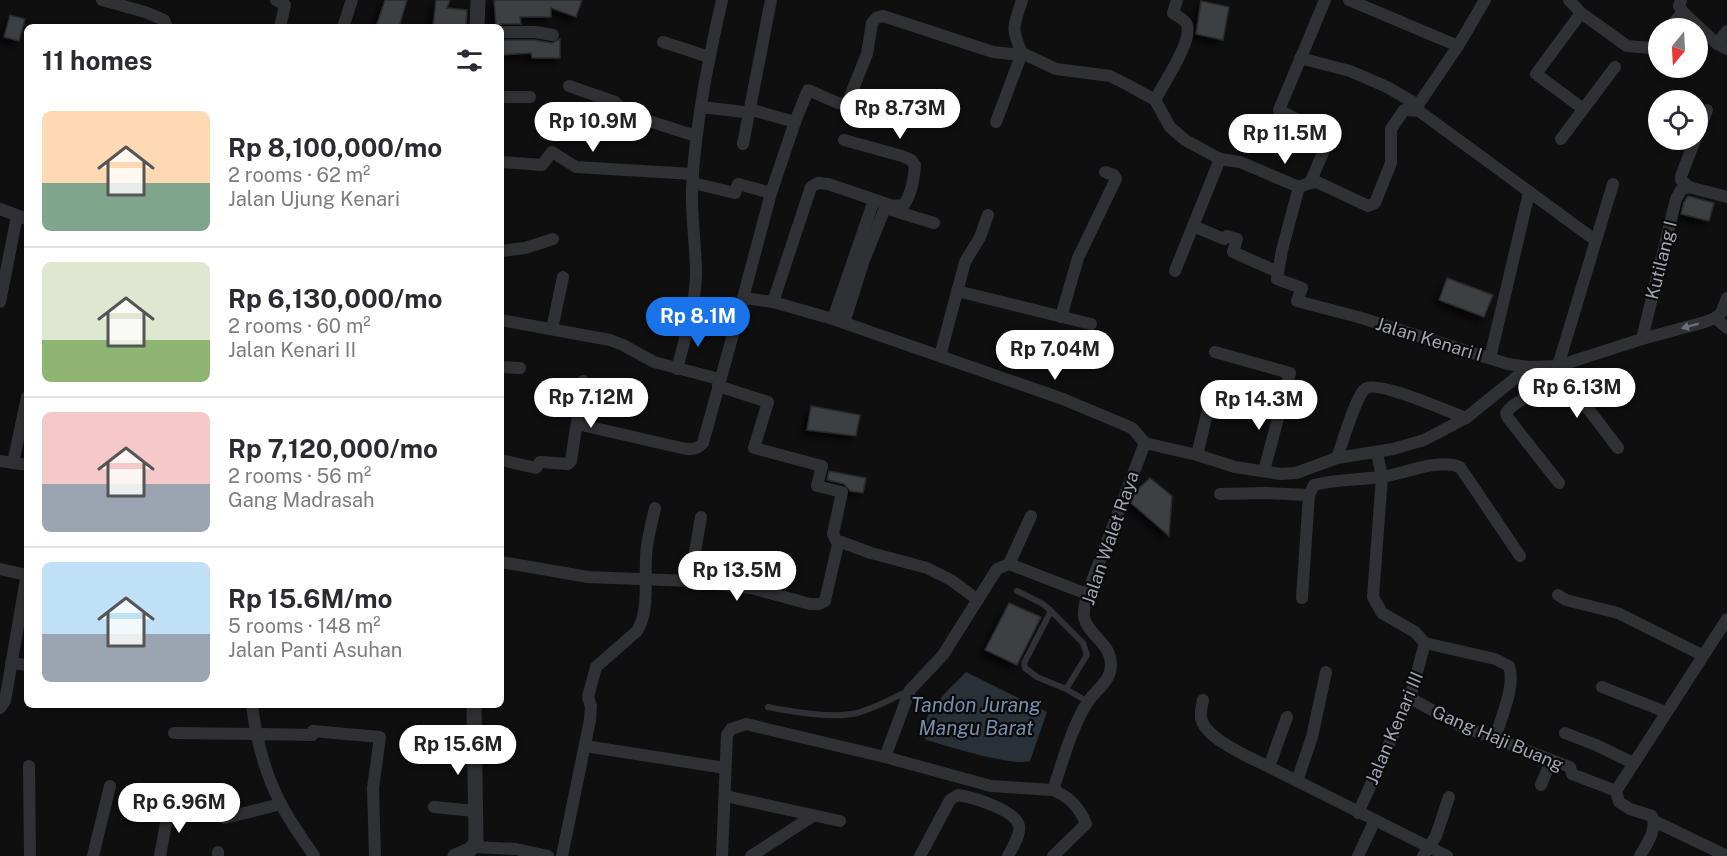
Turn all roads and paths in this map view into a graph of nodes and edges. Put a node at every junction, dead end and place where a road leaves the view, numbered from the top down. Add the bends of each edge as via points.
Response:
1 (102, 0) edge
2 (276, 0) edge
3 (352, 0) edge
4 (478, 0) edge
5 (722, 0) edge
6 (771, 0) edge
7 (1022, 0) edge
8 (1325, 0) edge
9 (1349, 0) edge
10 (1485, 0) edge
11 (1569, 0) edge
12 (1175, 4) edge
13 (1682, 6) edge
14 (1581, 13) junction
15 (166, 24) edge
16 (281, 24) edge
17 (344, 24) edge
18 (477, 24) edge
19 (1727, 31) edge
20 (504, 32) edge
21 (554, 35) dead end
22 (663, 42) dead end
23 (1458, 46) junction
24 (1722, 47) edge
25 (1648, 48) edge
26 (1022, 53) junction
27 (709, 57) junction
28 (1300, 58) junction
29 (1615, 67) dead end
30 (569, 86) dead end
31 (504, 97) edge
32 (530, 97) dead end
33 (1155, 100) junction
34 (701, 107) junction
35 (1419, 108) junction
36 (1582, 108) junction
37 (749, 111) junction
38 (795, 122) junction
39 (996, 122) dead end
40 (696, 136) junction
41 (1561, 139) dead end
42 (844, 140) dead end
43 (742, 144) dead end
44 (1691, 150) edge
45 (1220, 159) junction
46 (504, 162) edge
47 (1106, 172) dead end
48 (693, 179) junction
49 (1613, 184) dead end
50 (1304, 185) junction
51 (1689, 187) junction
52 (771, 193) junction
53 (1529, 193) junction
54 (1727, 197) edge
55 (874, 200) junction
56 (0, 209) edge
57 (988, 215) dead end
58 (22, 217) edge
59 (934, 223) dead end
60 (1193, 226) junction
61 (553, 239) dead end
62 (1595, 240) junction
63 (504, 251) edge
64 (1175, 272) dead end
65 (1278, 272) junction
66 (563, 277) dead end
67 (957, 291) junction
68 (743, 298) junction
69 (1727, 298) edge
70 (0, 302) edge
71 (773, 302) junction
72 (1061, 317) junction
73 (1715, 318) junction
74 (504, 321) edge
75 (839, 321) junction
76 (1091, 324) dead end
77 (1727, 327) edge
78 (552, 329) junction
79 (1642, 339) junction
80 (1215, 352) dead end
81 (940, 356) junction
82 (1490, 358) junction
83 (504, 367) edge
84 (1529, 367) junction
85 (520, 368) dead end
86 (677, 369) junction
87 (1561, 375) junction
88 (583, 381) dead end
89 (718, 382) junction
90 (1212, 393) dead end
91 (24, 411) edge
92 (1466, 418) junction
93 (577, 424) junction
94 (1145, 443) junction
95 (1618, 448) dead end
96 (1377, 453) junction
97 (1197, 454) junction
98 (1337, 458) junction
99 (0, 461) edge
100 (504, 461) edge
101 (13, 463) junction
102 (24, 465) edge
103 (1264, 471) junction
104 (1382, 477) junction
105 (1310, 481) junction
106 (1559, 483) dead end
107 (1220, 494) dead end
108 (655, 508) dead end
109 (1031, 516) dead end
110 (701, 518) dead end
111 (838, 544) junction
112 (1520, 556) dead end
113 (504, 563) edge
114 (1009, 564) junction
115 (0, 569) edge
116 (24, 573) edge
117 (645, 579) junction
118 (690, 581) junction
119 (24, 591) edge
120 (1017, 591) dead end
121 (1087, 594) junction
122 (1558, 595) dead end
123 (1302, 598) dead end
124 (978, 600) junction
125 (1051, 611) junction
126 (1727, 619) edge
127 (1088, 626) junction
128 (1722, 635) edge
129 (1076, 637) junction
130 (1425, 643) junction
131 (1702, 655) junction
132 (11, 663) junction
133 (24, 665) edge
134 (1326, 672) dead end
135 (1602, 687) dead end
136 (1066, 689) junction
137 (910, 690) junction
138 (1410, 698) junction
139 (1203, 700) dead end
140 (1088, 702) junction
141 (768, 707) dead end
142 (0, 708) edge
143 (253, 708) edge
144 (258, 708) edge
145 (474, 708) edge
146 (1666, 712) junction
147 (1287, 717) dead end
148 (174, 733) dead end
149 (1565, 733) dead end
150 (258, 737) junction
151 (1495, 738) junction
152 (585, 746) junction
153 (885, 757) junction
154 (1551, 761) junction
155 (1633, 763) junction
156 (29, 766) dead end
157 (1269, 767) junction
158 (725, 768) junction
159 (1297, 781) junction
160 (1541, 785) dead end
161 (110, 786) dead end
162 (991, 786) junction
163 (1057, 791) junction
164 (1616, 791) junction
165 (725, 796) junction
166 (1449, 796) dead end
167 (986, 803) junction
168 (281, 804) junction
169 (169, 807) dead end
170 (434, 807) dead end
171 (475, 811) junction
172 (1358, 813) junction
173 (813, 816) junction
174 (225, 818) dead end
175 (1375, 820) junction
176 (840, 821) dead end
177 (1654, 821) junction
178 (474, 847) junction
179 (772, 851) edge
180 (1426, 852) edge
181 (30, 856) edge
182 (93, 856) edge
183 (160, 856) edge
184 (314, 856) edge
185 (375, 856) edge
186 (455, 856) edge
187 (548, 856) edge
188 (562, 856) edge
189 (722, 856) edge
190 (751, 856) edge
191 (920, 856) edge
192 (1008, 856) edge
193 (1053, 856) edge
194 (1358, 856) edge
195 (1447, 856) edge
196 (1640, 856) edge
197 (1727, 856) edge

1 - 15 street via 154,16
2 - 16 street via 285,5
3 - 17 street
4 - 18 street
5 - 27 street
6 - 37 street
7 - 26 street via 1013,29
8 - 28 street
9 - 23 street
10 - 23 street
11 - 14 street
12 - 33 street via 1173,13 1188,25 1187,40
13 - 24 street
14 - 25 street via 1627,46
14 - 36 street via 1536,74
19 - 24 street
20 - 21 street
22 - 27 street
23 - 35 street
26 - 33 street via 1056,69 1110,76
26 - 38 street via 993,52 888,17 876,18 847,104 808,90
26 - 39 street
27 - 34 street
28 - 35 street via 1350,71
28 - 50 street via 1279,110 1330,136
29 - 36 street
30 - 40 street via 615,102 627,114
31 - 32 street
33 - 45 street via 1170,127 1185,141
34 - 37 street
34 - 40 street
35 - 50 street via 1404,110 1391,129 1391,163 1371,206 1317,182
35 - 53 street
36 - 41 street
37 - 38 street
37 - 43 street
38 - 52 street
40 - 48 street
42 - 55 street via 902,156 915,165 904,205
44 - 51 street via 1681,176 1683,184
45 - 50 street via 1240,162
45 - 60 street
46 - 48 street via 542,165 552,152 576,167
47 - 72 street via 1116,178 1078,258
48 - 52 street via 735,193 738,184
48 - 86 street via 696,277
49 - 62 street
50 - 65 street
51 - 54 street
51 - 79 street, Kutilang I via 1681,190 1676,199
52 - 68 street
53 - 62 street
53 - 82 street
55 - 71 street via 828,184 811,187
55 - 75 street
56 - 58 street
57 - 67 street via 965,262
58 - 70 street
59 - 75 street via 885,208
60 - 64 street
60 - 65 street via 1224,239 1238,239 1233,252
61 - 63 street
62 - 87 street
65 - 82 street, Jalan Kenari I via 1277,279 1302,288 1297,301
66 - 78 street
67 - 72 street
67 - 81 street
68 - 71 street
68 - 89 street
69 - 73 street
71 - 75 street
72 - 76 street
73 - 77 street
73 -> 79 street
74 - 78 street
75 - 81 street
78 - 86 street via 610,340
79 - 87 street
80 - 103 street via 1290,374
81 - 94 street via 1118,422 1132,428
82 - 84 street, Jalan Kenari I
83 - 85 street
84 - 87 street, Jalan Kenari I
84 - 92 street
86 - 89 street
87 - 95 street
87 - 106 street via 1548,392 1530,396 1506,413
88 - 93 street
89 - 93 street via 703,443 695,450
89 - 111 street via 768,402 754,448 822,466 817,486 842,492 833,534
90 - 97 street
91 - 101 street
92 - 96 street via 1424,440
92 - 98 street via 1370,386 1358,399
93 - 100 street via 568,464 540,462 536,468
94 - 97 street
94 - 121 street, Jalan Walet Raya
96 - 98 street
96 - 104 street
97 - 103 street via 1235,467
98 - 105 street
99 - 101 street
101 - 102 street
103 - 105 street via 1296,473
104 - 105 street
104 - 112 street via 1442,464 1460,466
104 - 130 street via 1373,597 1382,613 1415,632
105 - 107 street via 1265,493
105 - 123 street
108 - 117 street
109 - 114 street
110 - 118 street
111 - 118 street via 828,592 822,602 810,604 751,588
111 - 124 street via 927,568
113 - 117 street via 588,577
114 - 121 street
114 - 124 street via 997,569
115 - 116 street
117 - 118 street
117 - 152 street via 641,626 596,667 588,697 591,712
119 - 132 street
120 - 125 lane
121 - 127 street, Jalan Walet Raya via 1084,614
122 - 131 street via 1618,613
124 - 137 street via 943,655
125 - 129 lane
125 - 136 lane via 1024,663 1037,677
126 - 128 street
127 - 129 lane
127 - 140 street, Jalan Walet Raya via 1102,641 1111,666 1109,676
128 - 131 street
129 - 136 lane via 1087,654
130 - 138 street, Jalan Kenari III
130 - 151 street via 1495,659 1509,666 1510,688
131 - 146 street
132 - 133 street
132 - 142 street
134 - 159 street via 1312,737
135 - 146 street
136 - 140 lane
137 - 141 lane via 855,714 803,714
137 - 153 street
138 - 151 street, Gang Haji Buang via 1461,726
138 - 172 street, Jalan Kenari III
139 - 157 street via 1201,718 1209,731
140 - 163 street, Jalan Walet Raya via 1070,741
143 - 150 street
144 - 150 street
145 - 171 street
146 - 155 street
147 - 157 street
148 - 150 street
149 - 155 street
150 - 168 street
150 - 185 street via 312,735 313,731 380,737 373,788
151 - 154 street, Gang Haji Buang
152 - 158 street
152 - 188 street
153 - 158 street via 746,724 731,729 727,735
153 - 162 street
154 - 160 street
154 - 164 street, Gang Haji Buang via 1570,767 1572,774
155 - 164 street
156 - 181 street
157 - 159 street
158 - 165 street
159 - 172 street
161 - 182 street
162 - 163 street
162 - 167 street
163 - 193 street via 1079,810 1086,824
164 - 177 street via 1619,802 1652,816
165 - 173 street
165 - 189 street
166 - 180 street via 1436,836
167 - 191 street via 966,796 953,797
167 - 192 street via 1008,813 1020,825
168 - 174 street
168 - 184 street
169 - 183 street
170 - 171 street
171 - 178 street
172 - 175 street
173 - 176 street
173 - 179 street
175 - 180 street
175 - 194 street
177 - 196 street
177 - 197 street
178 - 186 street
178 - 187 street via 516,849
179 - 190 street
180 - 195 street

